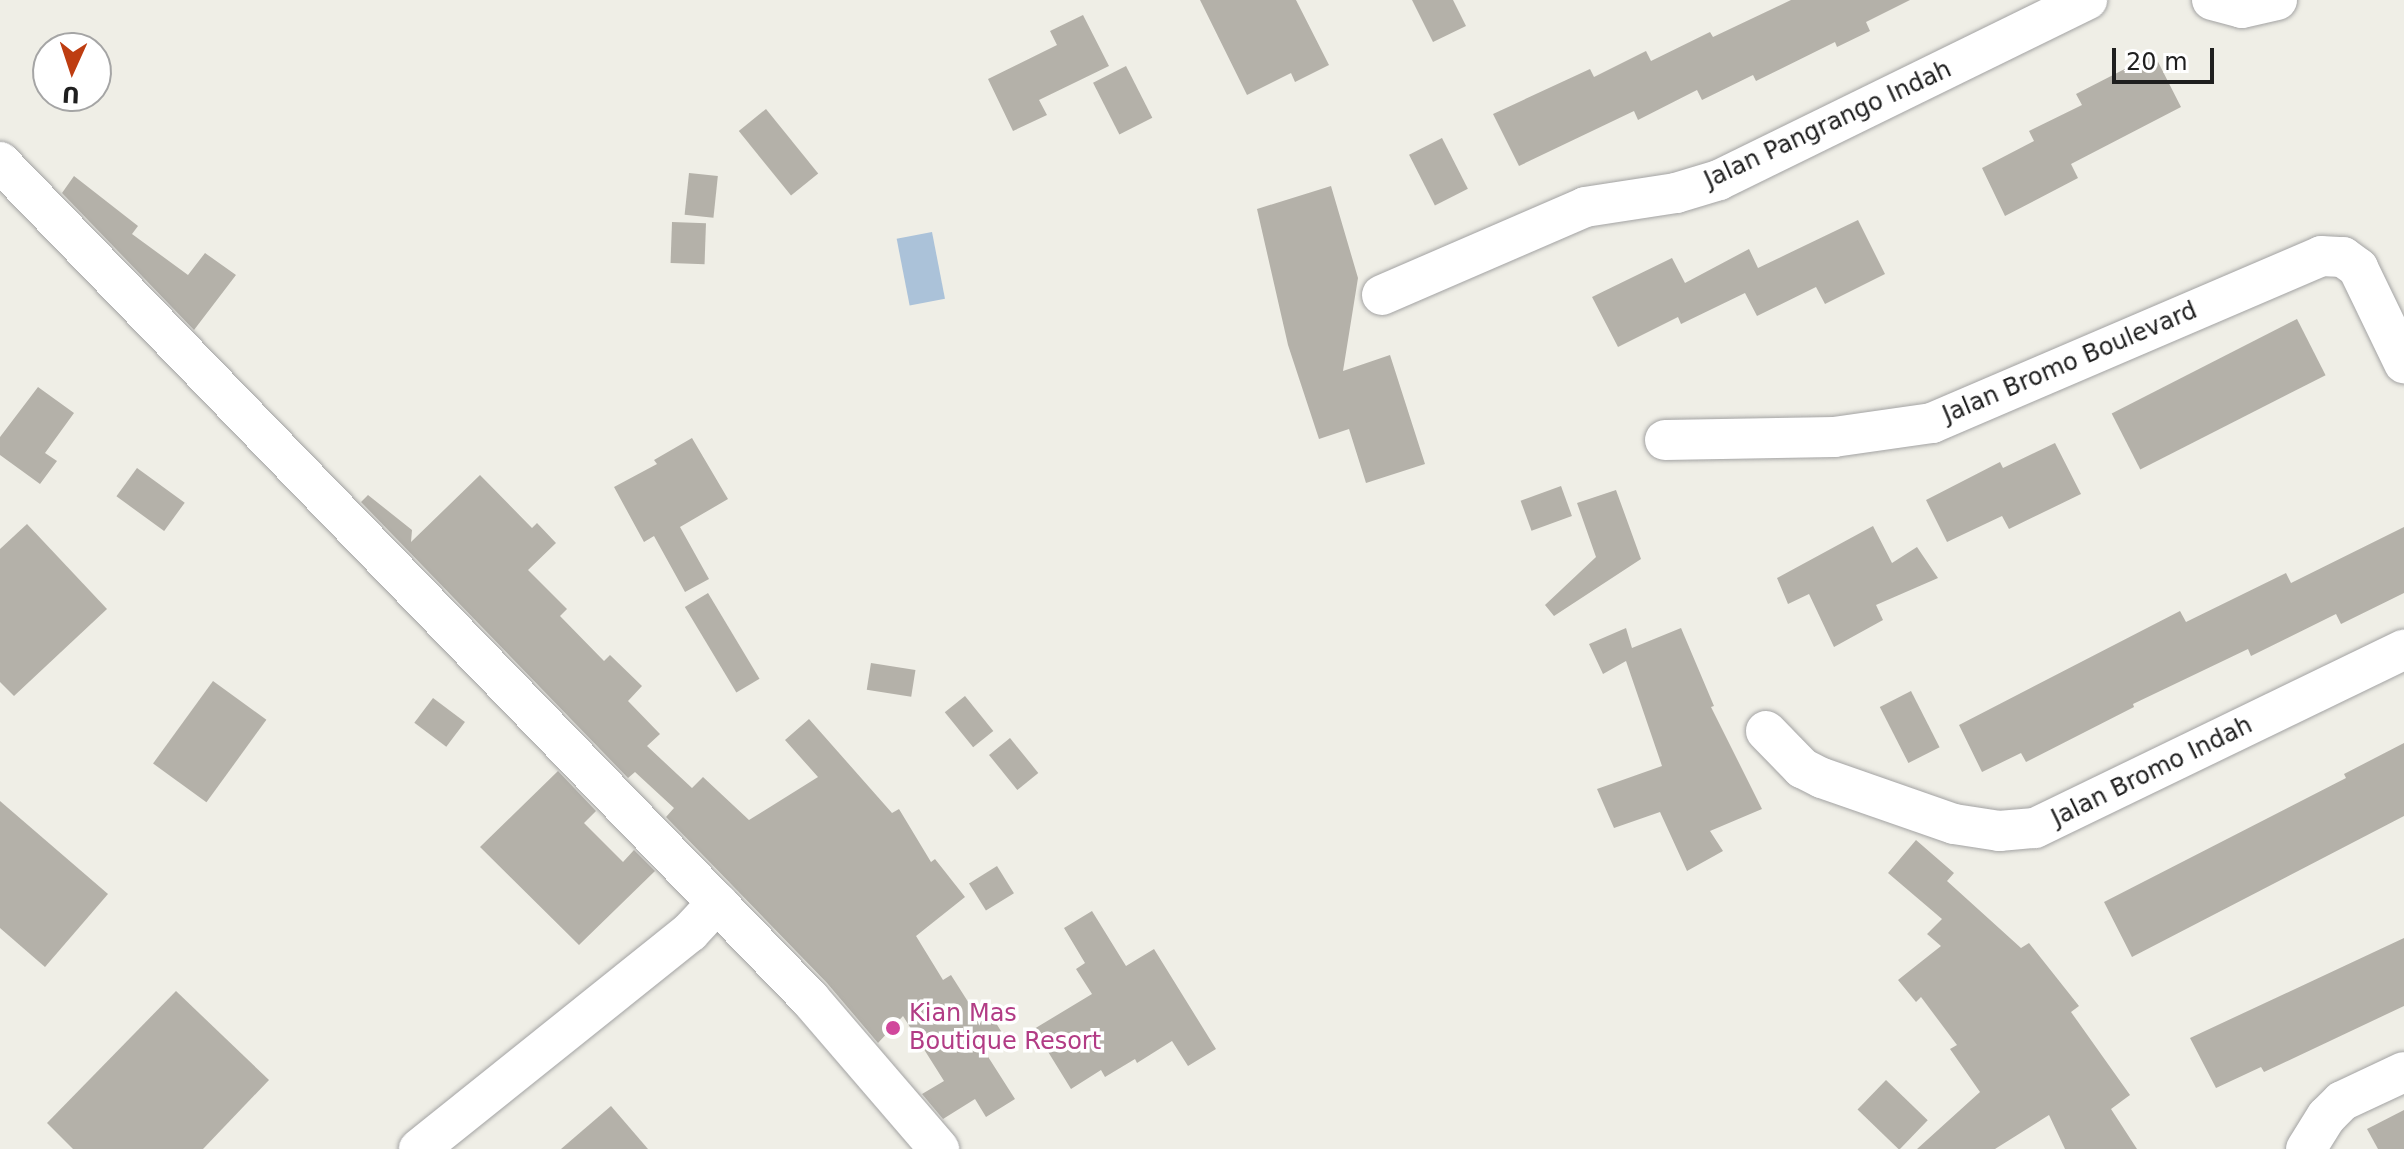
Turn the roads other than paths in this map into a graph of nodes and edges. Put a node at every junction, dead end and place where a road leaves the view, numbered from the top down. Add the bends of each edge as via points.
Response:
1 (2087, 0) edge
2 (2212, 0) edge
3 (2277, 0) edge
4 (0, 162) edge
5 (1382, 295) dead end
6 (2404, 363) edge
7 (1665, 440) dead end
8 (2404, 650) edge
9 (1766, 731) dead end
10 (717, 903) junction
11 (2404, 1072) edge
12 (419, 1149) edge
13 (939, 1149) edge
14 (2306, 1149) edge

1 - 5 street, Jalan Pangrango Indah via 1719,180 1676,193 1585,207
2 - 3 street via 2242,8
4 - 10 street
6 - 7 street, Jalan Bromo Boulevard via 2358,268 2343,257 2321,256 1932,423 1834,437
8 - 9 street, Jalan Bromo Indah via 2035,828 1999,831 1954,824 1822,778 1802,768
10 - 12 street via 690,932
10 - 13 street via 810,999
11 - 14 street via 2342,1101

